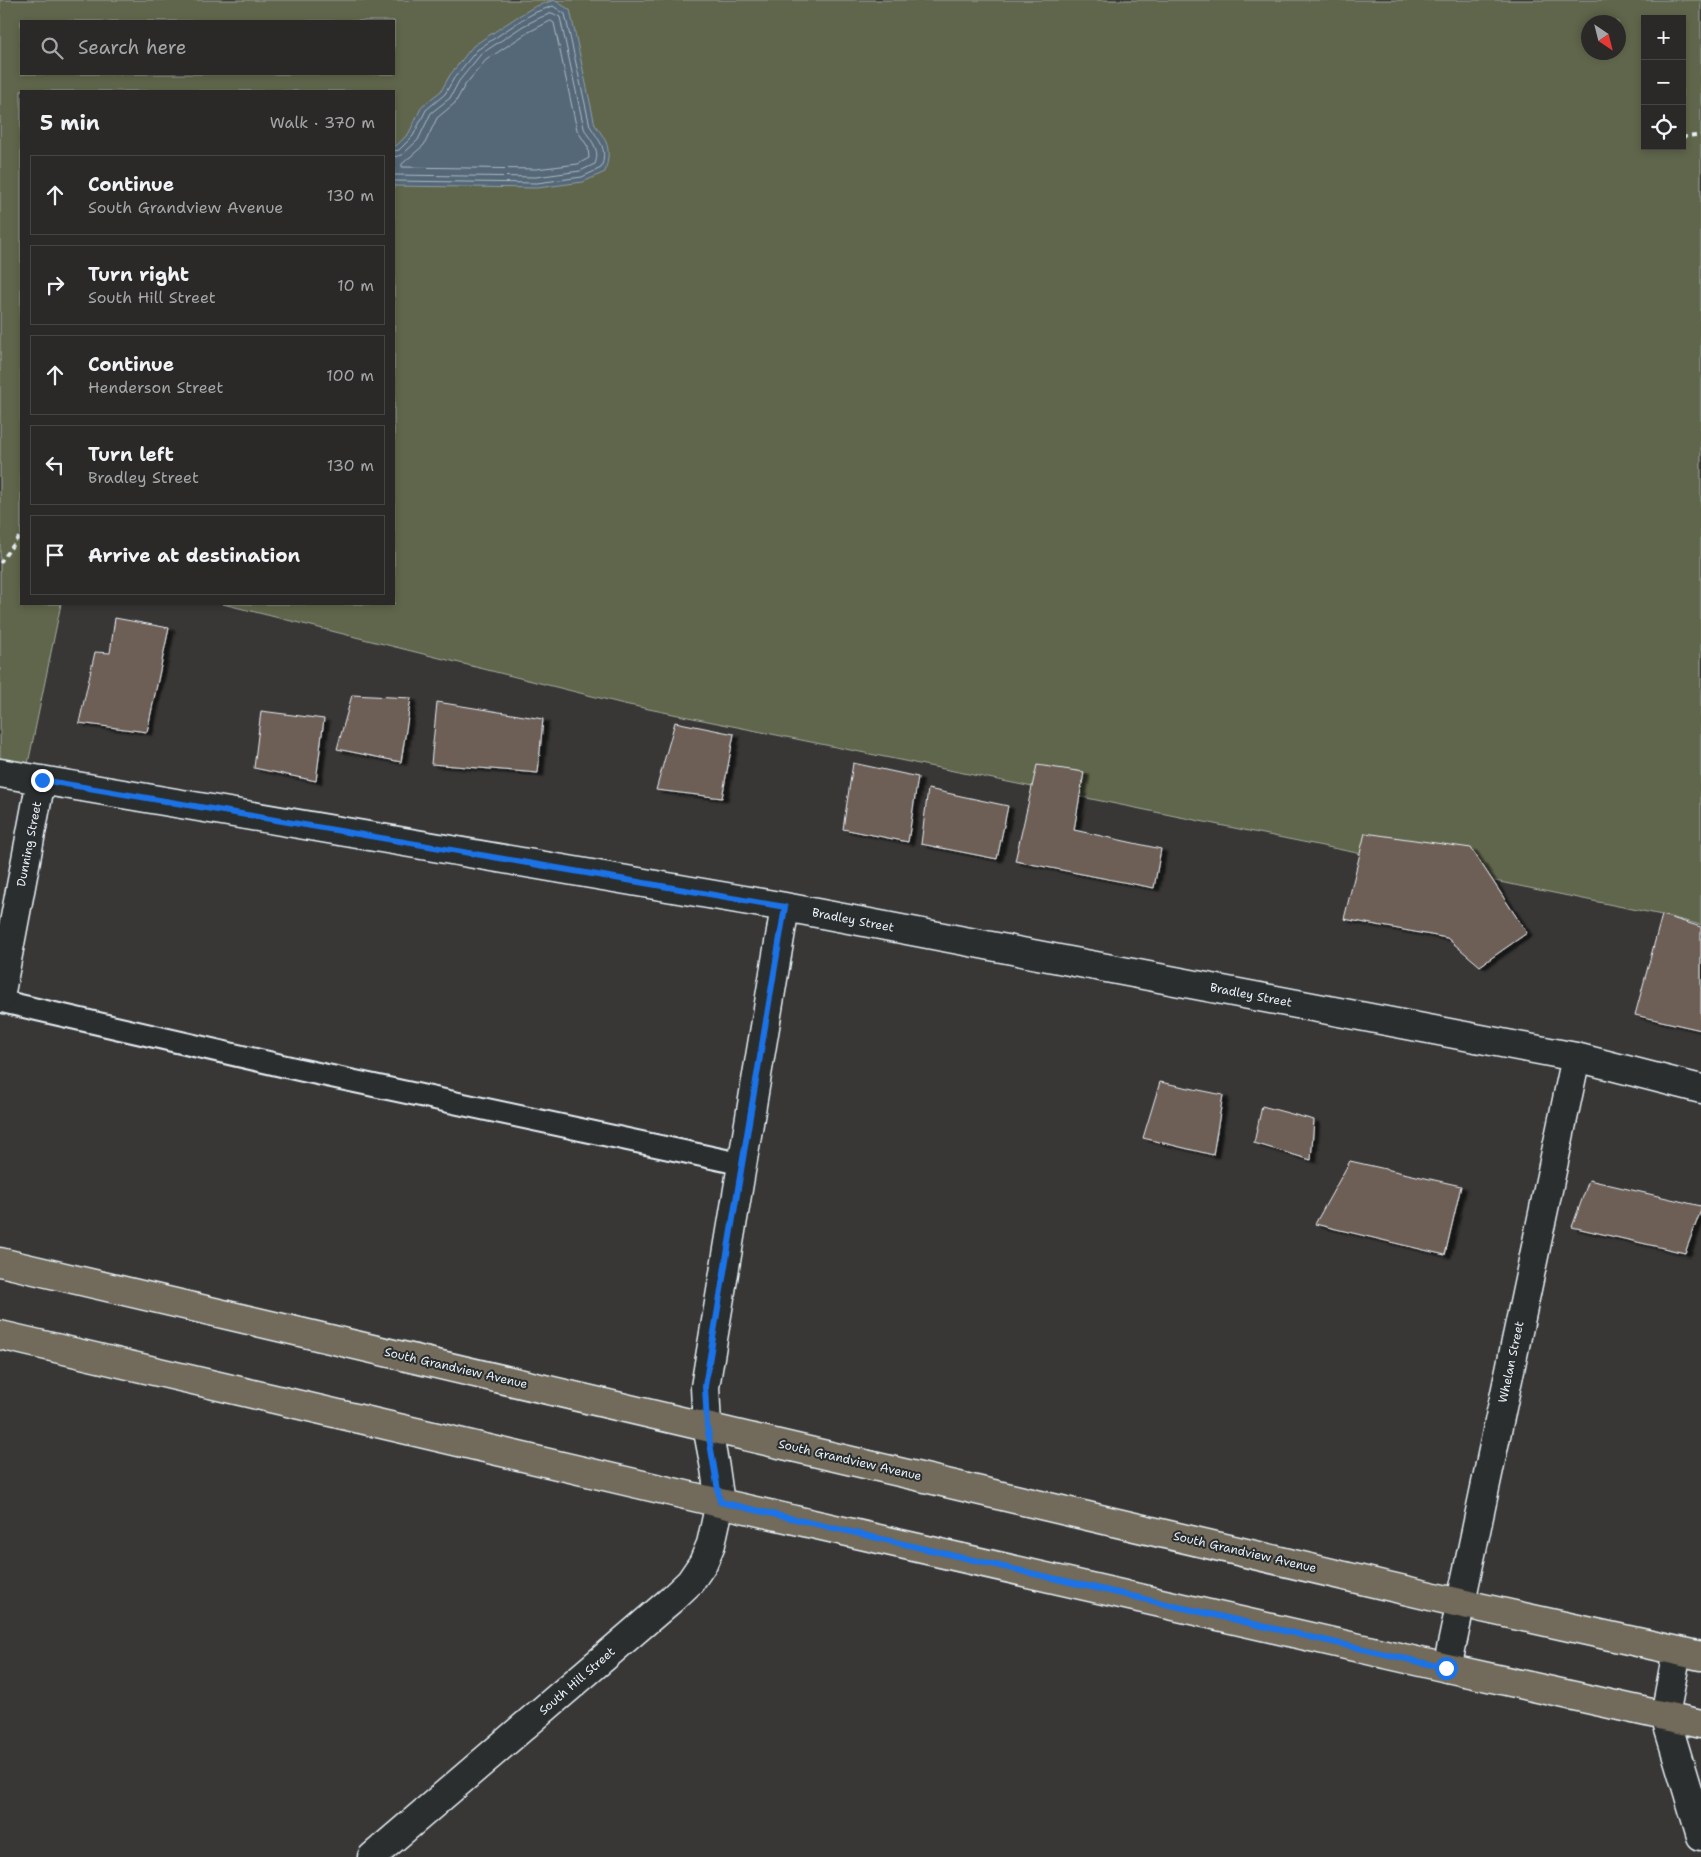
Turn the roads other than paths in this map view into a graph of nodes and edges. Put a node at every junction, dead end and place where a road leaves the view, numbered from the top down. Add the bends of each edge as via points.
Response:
1 (0, 773) edge
2 (42, 780) junction
3 (785, 907) junction
4 (0, 997) edge
5 (0, 1001) edge
6 (1576, 1057) junction
7 (1701, 1090) edge
8 (742, 1164) junction
9 (0, 1262) edge
10 (0, 1334) edge
11 (707, 1426) junction
12 (720, 1502) junction
13 (1460, 1603) junction
14 (1689, 1653) edge
15 (1446, 1668) junction
16 (1665, 1716) junction
17 (1701, 1724) edge
18 (1701, 1836) edge
19 (372, 1857) edge

1 - 2 street, Bradley Street
2 - 3 street, Bradley Street
2 - 4 street, Dunning Street
3 - 6 street, Bradley Street
3 - 8 street, South Hill Street
5 - 8 lane via 311,1072
6 - 7 street, Bradley Street
6 - 13 street, Whelan Street
8 - 11 street, South Hill Street via 705,1386
9 - 11 main road, South Grandview Avenue
10 - 12 main road
11 - 12 street, South Hill Street
11 - 13 main road, South Grandview Avenue
12 - 15 main road
12 - 19 street, South Hill Street via 708,1550 690,1582
13 - 14 main road, South Grandview Avenue
13 - 15 street, Whelan Street
14 - 16 street
15 - 16 main road
16 - 17 main road
16 - 18 street

